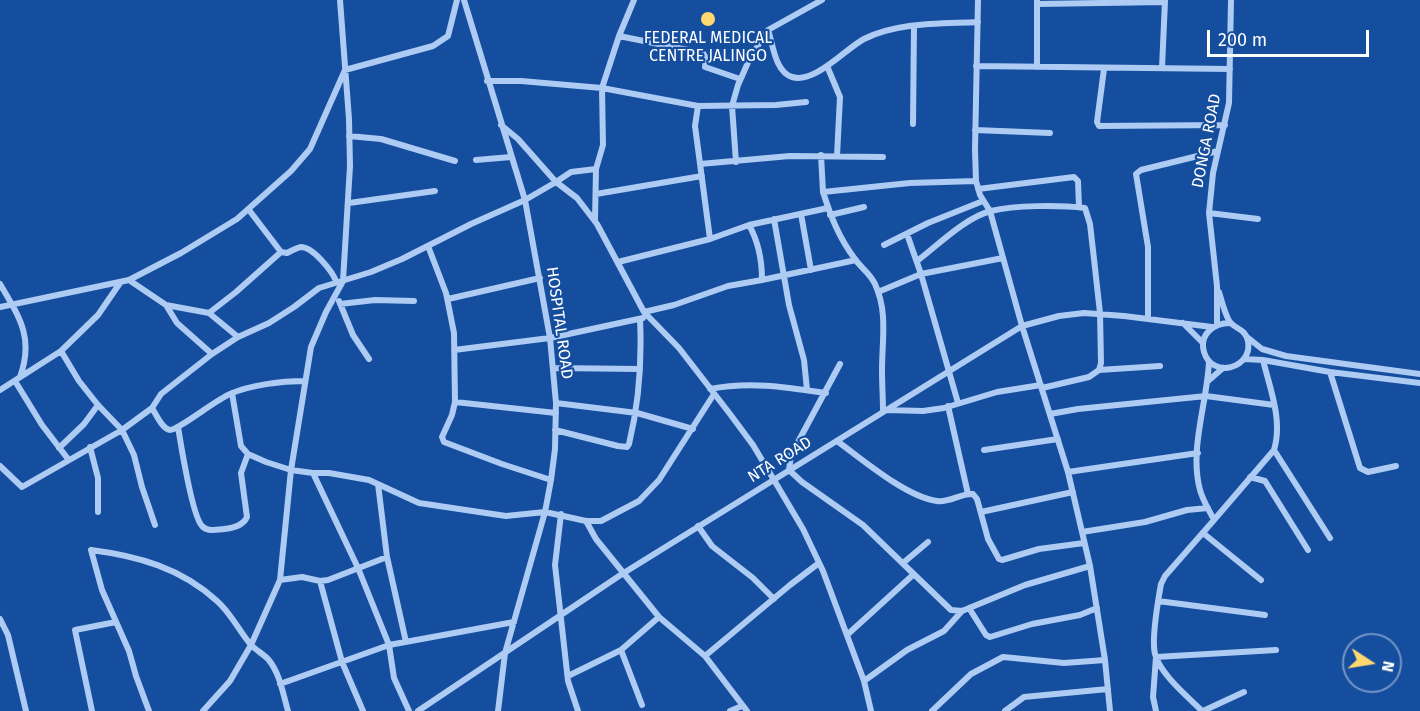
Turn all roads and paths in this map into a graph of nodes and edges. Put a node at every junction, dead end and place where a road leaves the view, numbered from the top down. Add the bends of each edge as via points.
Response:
1 (340, 0) edge
2 (457, 0) edge
3 (464, 0) edge
4 (634, 0) edge
5 (822, 0) edge
6 (978, 0) edge
7 (1231, 0) edge
8 (1165, 1) edge
9 (1036, 2) edge
10 (978, 22) junction
11 (914, 26) junction
12 (768, 30) junction
13 (619, 36) junction
14 (827, 66) junction
15 (976, 66) junction
16 (1037, 67) junction
17 (1104, 69) junction
18 (1162, 69) junction
19 (1230, 69) junction
20 (345, 70) junction
21 (740, 79) junction
22 (487, 81) junction
23 (602, 88) junction
24 (806, 102) dead end
25 (698, 106) junction
26 (732, 106) junction
27 (501, 124) junction
28 (913, 124) dead end
29 (1225, 125) junction
30 (975, 130) junction
31 (1050, 133) dead end
32 (349, 136) junction
33 (1218, 151) junction
34 (821, 155) junction
35 (837, 156) junction
36 (883, 157) dead end
37 (511, 158) junction
38 (476, 160) dead end
39 (454, 161) dead end
40 (736, 162) junction
41 (700, 164) junction
42 (596, 169) junction
43 (702, 176) junction
44 (976, 181) junction
45 (556, 182) junction
46 (978, 189) junction
47 (435, 191) dead end
48 (823, 192) junction
49 (596, 194) junction
50 (525, 200) junction
51 (983, 201) junction
52 (349, 204) junction
53 (864, 207) dead end
54 (1079, 207) junction
55 (249, 210) junction
56 (829, 211) junction
57 (990, 211) junction
58 (1209, 213) junction
59 (801, 214) junction
60 (774, 219) junction
61 (1258, 219) dead end
62 (595, 220) junction
63 (749, 225) junction
64 (907, 234) junction
65 (710, 239) junction
66 (884, 245) dead end
67 (428, 246) junction
68 (281, 252) junction
69 (1003, 258) junction
70 (856, 260) junction
71 (917, 261) junction
72 (618, 262) junction
73 (811, 270) junction
74 (921, 274) junction
75 (783, 276) junction
76 (540, 278) junction
77 (129, 280) junction
78 (762, 280) junction
79 (344, 281) junction
80 (336, 282) junction
81 (120, 283) junction
82 (0, 284) edge
83 (1217, 286) junction
84 (878, 292) junction
85 (337, 295) junction
86 (448, 299) junction
87 (414, 301) dead end
88 (12, 304) junction
89 (340, 304) junction
90 (165, 305) junction
91 (0, 307) edge
92 (209, 313) junction
93 (646, 314) junction
94 (1100, 314) junction
95 (1148, 318) junction
96 (640, 319) junction
97 (1183, 323) junction
98 (1230, 323) junction
99 (1022, 326) junction
100 (1215, 326) junction
101 (238, 337) junction
102 (1246, 337) junction
103 (550, 338) junction
104 (1203, 343) junction
105 (454, 350) junction
106 (61, 351) junction
107 (212, 354) junction
108 (369, 359) dead end
109 (1244, 359) junction
110 (1263, 360) junction
111 (1209, 362) junction
112 (840, 364) dead end
113 (1160, 366) dead end
114 (554, 368) junction
115 (1222, 368) junction
116 (640, 369) junction
117 (950, 370) junction
118 (1099, 370) junction
119 (1330, 372) junction
120 (1420, 374) edge
121 (17, 379) junction
122 (304, 381) junction
123 (1208, 381) junction
124 (1420, 383) edge
125 (1041, 386) junction
126 (0, 390) edge
127 (807, 390) junction
128 (712, 392) junction
129 (232, 393) junction
130 (826, 393) junction
131 (1206, 396) junction
132 (455, 402) junction
133 (556, 403) junction
134 (958, 404) junction
135 (98, 405) junction
136 (1274, 405) junction
137 (948, 406) junction
138 (153, 408) junction
139 (885, 411) junction
140 (556, 413) junction
141 (637, 413) junction
142 (1050, 414) junction
143 (178, 427) junction
144 (555, 429) junction
145 (693, 429) junction
146 (122, 430) junction
147 (1058, 439) junction
148 (837, 441) junction
149 (90, 447) junction
150 (59, 448) junction
151 (984, 450) dead end
152 (1274, 450) junction
153 (1198, 453) junction
154 (248, 454) junction
155 (68, 459) junction
156 (0, 465) edge
157 (1396, 466) dead end
158 (291, 470) junction
159 (789, 470) junction
160 (1068, 472) junction
161 (313, 473) junction
162 (1250, 477) junction
163 (551, 480) junction
164 (774, 480) junction
165 (378, 484) junction
166 (1073, 492) junction
167 (968, 494) junction
168 (1208, 508) junction
169 (98, 512) dead end
170 (544, 512) junction
171 (981, 512) junction
172 (561, 514) junction
173 (1214, 520) junction
174 (586, 521) junction
175 (155, 525) dead end
176 (698, 526) junction
177 (1082, 532) junction
178 (1203, 533) junction
179 (1330, 538) dead end
180 (928, 542) dead end
181 (1084, 543) junction
182 (1308, 550) dead end
183 (387, 557) junction
184 (819, 563) junction
185 (903, 563) junction
186 (1090, 566) junction
187 (358, 568) junction
188 (622, 574) junction
189 (914, 574) junction
190 (280, 580) junction
191 (1261, 580) dead end
192 (320, 581) junction
193 (774, 599) junction
194 (1158, 601) junction
195 (969, 608) junction
196 (1097, 608) junction
197 (962, 611) junction
198 (562, 615) junction
199 (1265, 615) dead end
200 (659, 617) junction
201 (0, 619) edge
202 (116, 622) junction
203 (514, 622) junction
204 (846, 635) junction
205 (406, 642) junction
206 (251, 645) junction
207 (389, 645) junction
208 (621, 650) junction
209 (1276, 650) dead end
210 (505, 653) junction
211 (705, 656) junction
212 (1156, 657) junction
213 (1105, 660) junction
214 (342, 662) junction
215 (568, 676) junction
216 (864, 681) junction
217 (280, 684) junction
218 (1108, 689) junction
219 (1244, 692) dead end
220 (642, 705) dead end
221 (742, 706) junction
222 (27, 711) edge
223 (92, 711) edge
224 (149, 711) edge
225 (203, 711) edge
226 (288, 711) edge
227 (363, 711) edge
228 (409, 711) edge
229 (418, 711) edge
230 (498, 711) edge
231 (578, 711) edge
232 (730, 711) edge
233 (747, 711) edge
234 (871, 711) edge
235 (932, 711) edge
236 (1005, 711) edge
237 (1110, 711) edge
238 (1156, 711) edge
239 (1203, 711) edge

1 - 20 street
2 - 20 street via 448,36 433,46
3 - 22 street, HOSPITAL ROAD
4 - 13 street
5 - 12 street
6 - 10 street
7 - 19 street, DONGA ROAD
8 - 9 street
8 - 18 street
9 - 16 street
10 - 11 street
10 - 15 street
11 - 14 street via 864,39
11 - 28 street
12 - 14 street via 778,62 790,76 806,76
12 - 21 street
13 - 21 street via 704,53 705,67
13 - 23 street
14 - 35 street via 840,97
15 - 16 street
15 - 30 street
16 - 17 street
17 - 18 street
17 - 29 street via 1099,126
18 - 19 street
19 - 29 street, DONGA ROAD
20 - 32 street
20 - 55 street via 310,149
21 - 26 street
22 - 23 street
22 - 27 street, HOSPITAL ROAD
23 - 25 street
23 - 42 street via 603,145
24 - 26 street
25 - 26 street
25 - 41 street via 695,126
26 - 40 street
27 - 37 street, HOSPITAL ROAD
27 - 45 street
29 - 33 street, DONGA ROAD
30 - 31 street
30 - 44 street
32 - 39 street via 381,140
32 - 52 street
33 - 58 street, DONGA ROAD
33 - 95 street via 1136,174 1148,247
34 - 35 street
34 - 40 street
34 - 48 street
35 - 36 street
37 - 38 street
37 - 50 street, HOSPITAL ROAD
40 - 41 street
41 - 43 street
42 - 45 street via 572,172
42 - 49 street
43 - 49 street
43 - 65 street
44 - 46 street
44 - 48 street
45 - 50 street
45 - 62 street via 577,198
46 - 51 street
46 - 54 street via 1074,177 1078,181
47 - 52 street
48 - 56 street
49 - 62 street
50 - 67 street
50 - 76 street, HOSPITAL ROAD
51 - 57 street
51 - 64 street
52 - 79 street
53 - 56 street
54 - 57 street
54 - 94 street via 1087,210
55 - 68 street
55 - 77 street
56 - 59 street
56 - 70 street
57 - 69 street
57 - 71 street via 961,227
58 - 61 street
58 - 83 street, DONGA ROAD
59 - 60 street
59 - 73 street
60 - 63 street
60 - 75 street
62 - 72 street
63 - 65 street
63 - 78 street
64 - 66 street
64 - 71 street
65 - 72 street
67 - 79 street
67 - 86 street
68 - 80 street via 304,247 327,265
68 - 92 street
69 - 74 street
69 - 99 street
70 - 73 street
70 - 84 street via 868,272
71 - 74 street
72 - 93 street
73 - 75 street
74 - 84 street
74 - 117 street
75 - 78 street
75 - 127 street via 804,360
76 - 86 street
76 - 103 street, HOSPITAL ROAD
77 - 81 street
77 - 90 street
78 - 93 street via 728,286
79 - 80 street
79 - 85 street
80 - 101 street via 319,288 269,323
81 - 88 street
81 - 106 street via 98,315
82 - 88 street
83 - 98 street
83 - 100 street
84 - 139 street via 884,317
85 - 89 street
85 - 122 street via 311,347
86 - 105 street
87 - 89 street
88 - 91 street
88 - 121 street via 27,345 26,360
89 - 108 street
90 - 92 street
90 - 107 street via 177,322
92 - 101 street
93 - 96 street
93 - 128 street via 679,348
94 - 95 street, NTA ROAD
94 - 99 street, NTA ROAD via 1059,316
94 - 118 street
95 - 97 street, NTA ROAD
96 - 103 street
96 - 116 street
97 - 100 street, NTA ROAD
97 - 104 street
98 - 100 street
98 - 102 street
99 - 117 street, NTA ROAD
99 - 125 street
100 - 104 street
101 - 107 street
102 - 109 street
102 - 120 street via 1262,349 1286,356
103 - 105 street
103 - 114 street, HOSPITAL ROAD
104 - 111 street
105 - 132 street
106 - 121 street
106 - 135 street
107 - 138 street via 161,394
109 - 110 street
109 - 115 street via 1234,367
110 - 119 street
110 - 136 street
111 - 115 street
111 - 123 street
112 - 130 street
113 - 118 street
114 - 116 street
114 - 133 street, HOSPITAL ROAD
115 - 123 street
116 - 141 street
117 - 134 street
117 - 139 street, NTA ROAD
118 - 125 street via 1089,377
119 - 124 street
119 - 157 street via 1360,468 1368,472
121 - 126 street
121 - 150 street
122 - 129 street via 285,381
122 - 158 street
123 - 131 street
125 - 134 street via 998,392
125 - 142 street
127 - 128 street via 733,384
127 - 130 street
128 - 145 street
128 - 164 street
129 - 143 street
129 - 154 street via 238,441
130 - 159 street via 791,455
131 - 136 street
131 - 142 street
131 - 153 street
132 - 140 street
132 - 163 street via 444,442
133 - 140 street, HOSPITAL ROAD
133 - 141 street
134 - 137 street
135 - 146 street
135 - 150 street
136 - 152 street via 1278,429
137 - 139 street via 923,411
137 - 167 street
138 - 143 street via 165,428
138 - 146 street
139 - 148 street, NTA ROAD
140 - 144 street, HOSPITAL ROAD
141 - 144 street via 629,444 624,447
141 - 145 street
142 - 147 street
143 - 154 street via 188,483 203,528 228,528 244,522 247,517 241,473
144 - 163 street, HOSPITAL ROAD
145 - 174 street via 659,480 639,501 601,521
146 - 149 street
146 - 175 street via 134,455
147 - 151 street
147 - 160 street
148 - 159 street, NTA ROAD
148 - 167 street via 913,493 938,502
149 - 155 street
149 - 169 street via 98,478
150 - 155 street
152 - 162 street
152 - 179 street
153 - 160 street
153 - 168 street via 1197,476
154 - 158 street
155 - 156 street via 22,487
158 - 161 street
158 - 190 street
159 - 164 street, NTA ROAD
159 - 185 street via 863,525
160 - 166 street
161 - 165 street via 347,475
161 - 187 street
162 - 173 street
162 - 182 street via 1265,481
163 - 170 street, HOSPITAL ROAD
164 - 176 street, NTA ROAD
164 - 184 street
165 - 170 street via 419,502 506,516
165 - 183 street
166 - 171 street
166 - 177 street
167 - 171 street via 977,499
168 - 173 street
168 - 177 street
170 - 172 street
170 - 203 street, HOSPITAL ROAD
171 - 181 street via 988,539 1002,560 1039,549
172 - 174 street
172 - 198 street via 555,565
173 - 178 street
174 - 188 street
176 - 188 street, NTA ROAD
176 - 193 street via 712,546
177 - 181 street
178 - 191 street
178 - 194 street via 1165,576
180 - 185 street
181 - 186 street
183 - 187 street
183 - 205 street
184 - 193 street
184 - 204 street
185 - 189 street
186 - 195 street via 1025,585
186 - 196 street
187 - 192 street
187 - 207 street
188 - 198 street, NTA ROAD
188 - 200 street
189 - 197 street via 951,610
189 - 204 street
190 - 192 street via 302,577
190 - 206 street
192 - 214 street
193 - 211 street
194 - 199 street
194 - 212 street
195 - 196 street via 990,637
195 - 197 street
196 - 213 street
197 - 216 street via 944,631
198 - 210 street, NTA ROAD
198 - 215 street
200 - 208 street
200 - 211 street
201 - 222 street via 8,635
202 - 206 street via 91,550 119,554 181,573 218,601
202 - 223 street via 75,630
202 - 224 street
203 - 205 street
203 - 210 street, HOSPITAL ROAD
204 - 216 street
205 - 207 street
206 - 217 street via 268,658
206 - 225 street via 230,681
207 - 214 street
207 - 228 street via 394,678
208 - 215 street
208 - 220 street
209 - 212 street
210 - 229 street, NTA ROAD
210 - 230 street, HOSPITAL ROAD
211 - 221 street
212 - 238 street
212 - 239 street via 1165,672
213 - 218 street
213 - 235 street via 1064,663 1003,657 971,675
214 - 217 street
214 - 227 street
215 - 231 street
216 - 234 street
217 - 226 street
218 - 236 street via 1024,697
218 - 237 street
219 - 239 street
221 - 232 street
221 - 233 street

